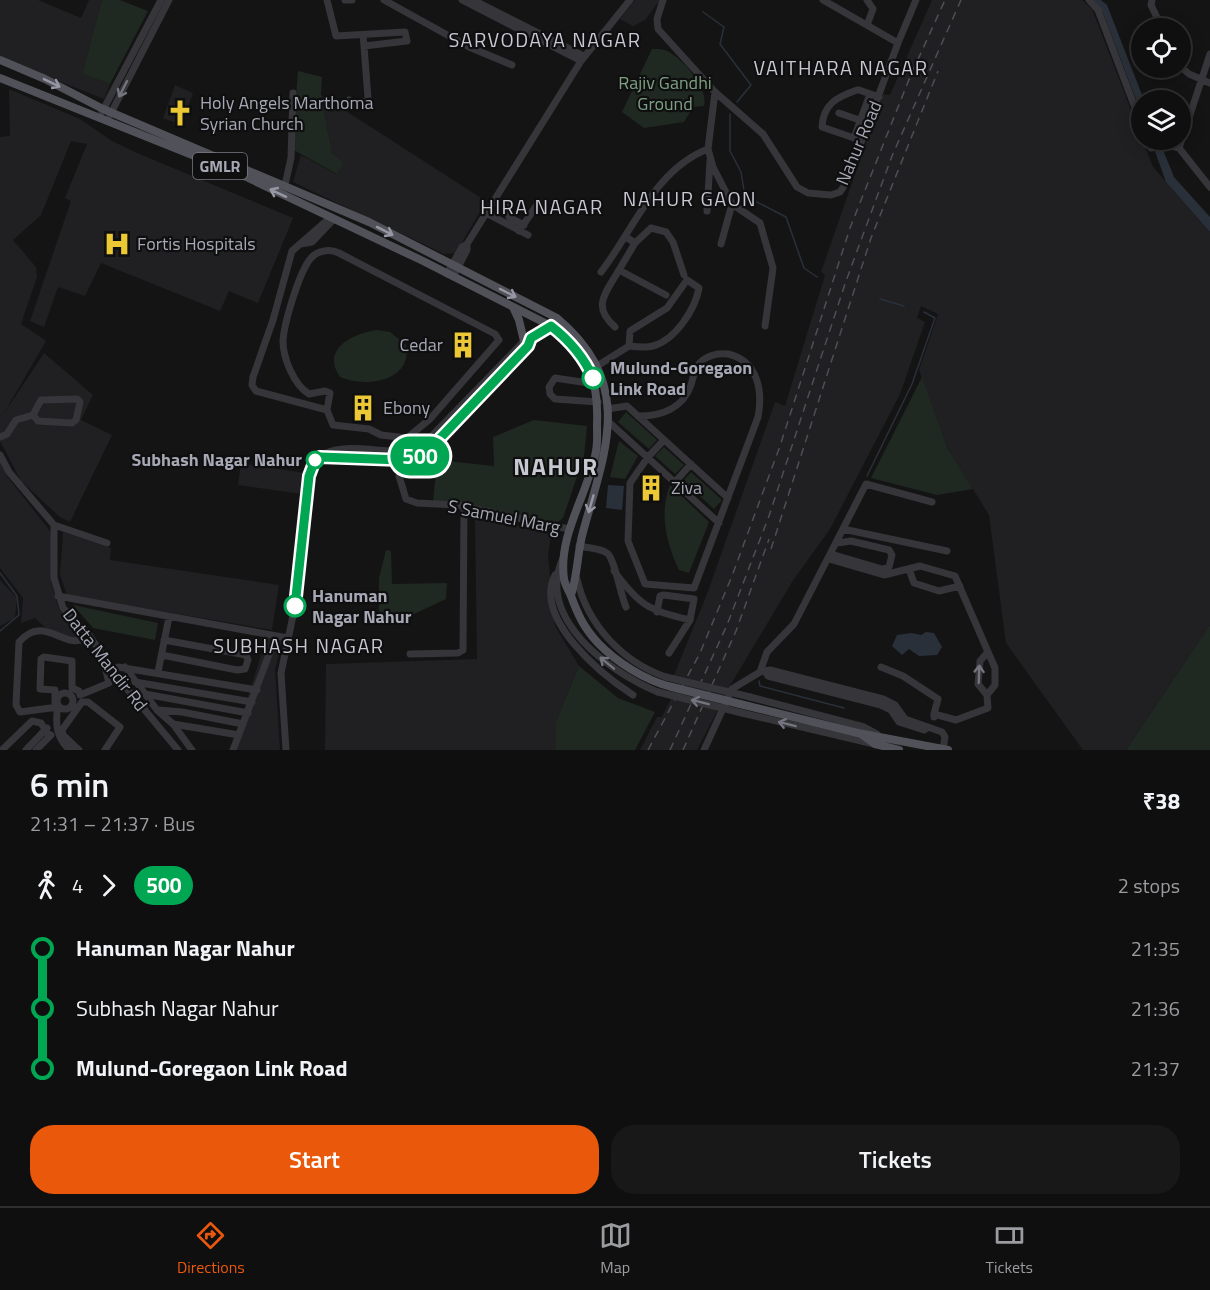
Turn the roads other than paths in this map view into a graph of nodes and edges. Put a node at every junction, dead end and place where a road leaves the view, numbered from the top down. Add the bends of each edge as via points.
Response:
1 (161, 0) edge
2 (169, 0) edge
3 (327, 0) edge
4 (345, 0) edge
5 (352, 0) edge
6 (384, 0) edge
7 (466, 0) edge
8 (630, 0) edge
9 (663, 0) edge
10 (823, 0) edge
11 (867, 0) edge
12 (916, 0) edge
13 (1089, 0) edge
14 (1152, 0) edge
15 (159, 11) junction
16 (1157, 18) edge
17 (867, 25) junction
18 (363, 35) junction
19 (898, 43) junction
20 (364, 46) junction
21 (1210, 54) edge
22 (582, 59) junction
23 (0, 60) edge
24 (512, 65) dead end
25 (1191, 74) edge
26 (0, 78) edge
27 (1200, 80) junction
28 (1210, 84) edge
29 (715, 92) junction
30 (293, 93) dead end
31 (870, 94) junction
32 (879, 97) junction
33 (1131, 97) edge
34 (349, 100) dead end
35 (1191, 109) edge
36 (839, 113) dead end
37 (105, 114) junction
38 (861, 120) junction
39 (869, 123) junction
40 (708, 150) junction
41 (1181, 150) edge
42 (710, 159) junction
43 (233, 168) junction
44 (285, 185) junction
45 (1210, 187) edge
46 (539, 202) dead end
47 (732, 204) junction
48 (508, 207) dead end
49 (707, 211) dead end
50 (486, 213) junction
51 (333, 218) junction
52 (507, 220) junction
53 (522, 228) junction
54 (528, 235) dead end
55 (626, 237) junction
56 (635, 243) junction
57 (721, 244) dead end
58 (455, 266) junction
59 (619, 270) junction
60 (601, 272) dead end
61 (450, 275) junction
62 (684, 275) dead end
63 (666, 295) dead end
64 (513, 307) junction
65 (557, 318) junction
66 (551, 326) junction
67 (765, 326) dead end
68 (615, 327) dead end
69 (527, 339) junction
70 (629, 346) junction
71 (597, 366) junction
72 (595, 384) junction
73 (598, 402) junction
74 (607, 409) junction
75 (327, 410) junction
76 (33, 415) junction
77 (638, 416) junction
78 (610, 423) junction
79 (0, 437) edge
80 (385, 440) dead end
81 (664, 440) junction
82 (429, 444) junction
83 (384, 451) junction
84 (403, 452) junction
85 (0, 455) edge
86 (320, 457) junction
87 (648, 457) junction
88 (401, 460) junction
89 (383, 461) junction
90 (691, 464) junction
91 (675, 482) junction
92 (729, 498) junction
93 (932, 502) dead end
94 (464, 506) junction
95 (719, 523) junction
96 (54, 525) junction
97 (569, 529) junction
98 (843, 529) junction
99 (107, 543) dead end
100 (839, 543) junction
101 (579, 546) junction
102 (947, 551) dead end
103 (564, 556) junction
104 (832, 556) junction
105 (909, 569) junction
106 (614, 571) junction
107 (556, 573) junction
108 (577, 579) junction
109 (960, 586) junction
110 (571, 595) junction
111 (58, 596) junction
112 (626, 607) dead end
113 (657, 612) junction
114 (169, 617) junction
115 (690, 620) junction
116 (276, 636) junction
117 (89, 638) junction
118 (288, 638) junction
119 (164, 640) junction
120 (669, 653) dead end
121 (987, 653) junction
122 (410, 654) dead end
123 (162, 655) junction
124 (881, 667) dead end
125 (158, 672) junction
126 (763, 672) junction
127 (135, 682) junction
128 (66, 688) dead end
129 (257, 690) junction
130 (57, 693) junction
131 (74, 693) junction
132 (145, 694) junction
133 (987, 694) junction
134 (633, 695) dead end
135 (252, 702) junction
136 (57, 706) junction
137 (741, 708) junction
138 (157, 710) junction
139 (248, 713) junction
140 (934, 715) junction
141 (173, 724) junction
142 (243, 724) junction
143 (838, 724) junction
144 (855, 729) junction
145 (930, 729) junction
146 (57, 730) junction
147 (47, 731) junction
148 (878, 734) junction
149 (239, 735) junction
150 (873, 747) edge
151 (74, 749) edge
152 (945, 749) edge
153 (2, 750) edge
154 (26, 750) edge
155 (36, 750) edge
156 (105, 750) edge
157 (178, 750) edge
158 (192, 750) edge
159 (232, 750) edge
160 (286, 750) edge
161 (704, 750) edge
162 (898, 750) edge

1 - 15 street
2 - 15 street
3 - 18 street via 336,36
4 - 5 street
6 - 24 street via 469,47
7 - 22 street
8 - 22 street
9 - 29 street, Nahur Road via 658,29
10 - 17 street
11 - 17 street via 873,9
12 - 19 street, Nahur Road
13 - 33 street via 1098,10
14 - 16 street
15 - 37 street
17 - 19 street
18 - 20 street
18 - 20 street via 406,34 405,43
19 - 32 street, Nahur Road
20 - 34 street via 368,100 354,104
21 - 27 street
22 - 50 street
23 -> 37 main road, GMLR via 45,79
25 - 27 street
26 - 37 main road, GMLR
27 - 28 street
27 - 35 street
29 - 39 street, Nahur Road via 764,134 797,187 808,193 840,192
29 - 40 street
30 - 44 street via 291,158
31 - 32 street
31 - 38 street
31 - 38 street via 856,90 832,101 822,127 854,138
32 - 39 street, Nahur Road
36 - 38 street
37 - 43 main road, GMLR
38 - 39 street
40 - 42 street
40 - 55 street via 684,163 656,190
41 - 45 street
42 - 47 street
42 - 49 street
43 - 44 main road, GMLR
51 -> 43 main road, GMLR
44 -> 58 main road, GMLR
46 - 53 street
47 - 57 street
47 - 67 street via 760,223 773,268
48 - 52 street
50 - 52 street
50 - 58 street via 462,247
51 - 61 main road, GMLR
51 - 75 street via 292,251 252,385 260,393
52 - 53 street
53 - 54 street
55 - 56 street
55 - 60 street
56 - 59 street
56 - 62 street via 651,228 666,232
58 - 61 street
58 -> 65 main road, GMLR
59 - 63 street
59 - 68 street via 601,301 602,313
61 - 64 main road, GMLR
64 - 66 main road, GMLR
64 - 69 main road
65 - 66 street
65 - 71 main road, GMLR via 576,334
66 - 69 street
66 - 72 main road, GMLR via 586,363
69 - 82 street
70 - 70 street via 630,331 667,308 687,280 699,288 689,313 666,341 651,347
70 - 71 street
71 - 74 main road, GMLR
72 - 73 main road, GMLR
72 - 73 street via 555,378 549,387 555,399
73 - 97 main road, GMLR via 596,455
74 - 77 street via 627,406
74 - 78 main road, GMLR
75 - 75 street via 330,393 309,394 299,386 283,341 297,289 310,260 320,252 333,250 498,336 498,343 411,436 393,437 369,429 333,425
76 - 76 street via 37,402 44,399 80,402 72,423 38,421
76 - 79 street via 16,420 7,434
77 - 81 street
77 - 92 street via 654,416 681,402 704,359 723,353 746,361 755,372 761,401
78 - 87 street
78 -> 101 main road, GMLR
80 - 83 street
81 - 87 street
81 - 90 street
82 - 84 street
82 - 88 street via 418,457
83 - 84 street
83 - 86 street via 339,450
83 - 89 street
84 - 88 street
85 - 96 street via 9,472
86 - 89 street
86 - 118 street via 309,476
87 - 91 street
87 - 95 street via 630,483 628,541 645,584 694,588
88 - 89 street
88 - 94 street, S Samuel Marg via 399,476 406,499
90 - 91 street
90 - 92 street
91 - 95 street
92 - 95 street
93 - 98 street via 866,483
94 - 97 street, S Samuel Marg
94 - 122 street via 463,650
96 - 99 street
96 - 111 street, Datta Mandir Rd
97 - 103 main road, GMLR
98 - 100 street
98 - 102 street
100 - 104 street
100 - 104 street via 859,543 891,551 889,567 882,569
101 - 106 street via 606,552
101 - 108 main road, GMLR
103 - 107 street
103 - 110 main road, GMLR via 564,581
104 - 105 street via 885,575
104 - 126 street via 794,624 767,652
105 - 109 street via 920,566 955,576
105 - 109 street via 914,583 939,591
106 - 112 street
106 - 113 street via 636,598
107 - 134 street via 550,585 554,606 567,634 595,668
137 -> 107 street, bridge via 658,692 621,674 582,641 567,620
108 - 110 main road, GMLR
108 - 143 street, bridge via 587,612 633,661 666,677
109 - 121 street
110 - 137 main road, bridge via 579,620 603,649 640,674
111 - 114 street
111 - 117 street, Datta Mandir Rd via 63,608
113 - 115 street
113 - 115 street via 660,596 691,597 694,599
114 - 116 street
114 - 119 street
115 - 120 street
116 - 118 street
116 - 129 street
117 - 131 street via 107,667 109,683 80,695
117 - 136 street via 74,640 38,629 19,642 18,709 51,710
117 - 157 street, Datta Mandir Rd
118 - 160 street via 281,673
119 - 123 street
119 - 123 street via 246,655 248,660 242,670
121 - 133 street via 996,676 995,685
133 -> 121 street via 978,684 978,668
123 - 125 street
124 - 140 street via 938,699
125 - 127 street via 122,667
125 - 129 street
126 - 145 street via 770,670 882,702 893,707 900,719
126 - 161 street via 732,689
127 - 132 street
127 - 135 street
128 - 130 street
129 - 135 street
130 - 131 street via 40,689 42,658 72,660
130 - 136 street
131 - 136 street via 62,694
131 - 136 street via 70,707
132 - 138 street
132 - 139 street
133 - 140 street via 988,708 956,720
135 - 139 street
136 - 146 street
137 - 143 main road
150 -> 137 street
138 - 141 street
138 - 142 street
139 - 142 street
140 - 145 street
141 - 149 street
141 - 158 street
142 - 149 street
143 - 144 main road
144 - 148 main road
144 - 150 main road
145 - 152 street via 944,734
146 - 147 street
146 - 151 street via 64,744
147 - 153 street via 41,723 28,722
147 - 154 street
147 - 155 street
148 - 150 street
148 - 152 main road
149 - 159 street
150 - 162 main road
151 - 156 street via 62,730 79,703 88,702 120,727

